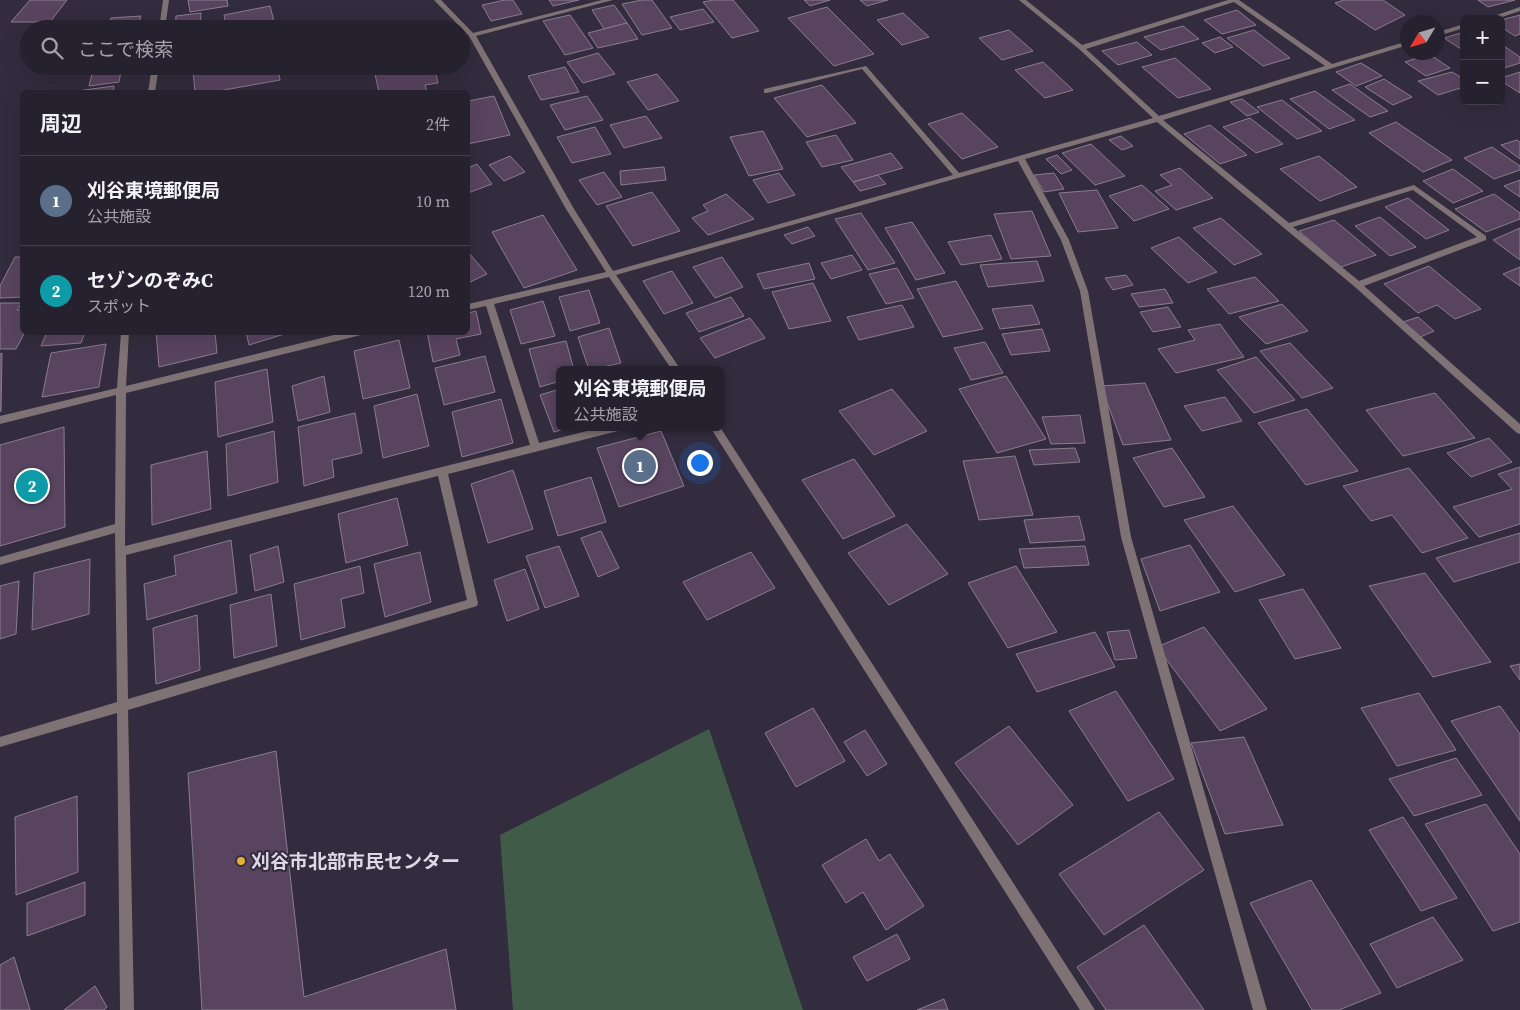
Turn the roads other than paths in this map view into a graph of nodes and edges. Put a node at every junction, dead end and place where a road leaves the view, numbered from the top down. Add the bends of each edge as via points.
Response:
1 (166, 0) edge
2 (436, 0) edge
3 (610, 0) edge
4 (1022, 0) edge
5 (1520, 9) edge
6 (1501, 15) edge
7 (163, 20) edge
8 (457, 20) edge
9 (1460, 27) edge
10 (1445, 32) edge
11 (472, 35) joint
12 (1400, 45) edge
13 (1081, 48) junction
14 (1330, 66) junction
15 (155, 75) edge
16 (152, 90) edge
17 (767, 91) dead end
18 (1158, 119) junction
19 (1020, 157) junction
20 (958, 176) junction
21 (1288, 226) junction
22 (611, 274) junction
23 (1358, 285) junction
24 (489, 302) junction
25 (470, 307) edge
26 (125, 335) edge
27 (340, 335) edge
28 (673, 366) edge
29 (121, 390) junction
30 (0, 420) edge
31 (1520, 430) edge
32 (601, 431) edge
33 (718, 431) edge
34 (535, 447) junction
35 (442, 471) junction
36 (120, 527) junction
37 (120, 552) junction
38 (0, 561) edge
39 (122, 706) junction
40 (0, 742) edge
41 (127, 1010) edge
42 (1088, 1010) edge
43 (1260, 1010) edge

1 - 7 street
2 - 8 street
3 - 11 street
4 - 13 street
5 - 6 street
9 - 10 street
11 - 22 street via 570,209
12 - 14 street
13 - 14 street via 1235,0
13 - 18 street
14 - 18 street
15 - 16 street
17 - 20 street via 864,67
18 - 19 street
18 - 21 street
19 - 20 street
19 - 43 street via 1065,240 1084,291 1126,537
20 - 22 street
21 - 23 street
21 - 23 street via 1414,187 1482,238
22 - 24 street
22 - 28 street
23 - 31 street
24 - 25 street
24 - 34 street
26 - 29 street
27 - 29 street
29 - 30 street
29 - 36 street
32 - 34 street
33 - 42 street
34 - 35 street
35 - 37 street
35 - 39 street via 474,603
36 - 37 street
36 - 38 street
37 - 39 street
39 - 40 street
39 - 41 street

